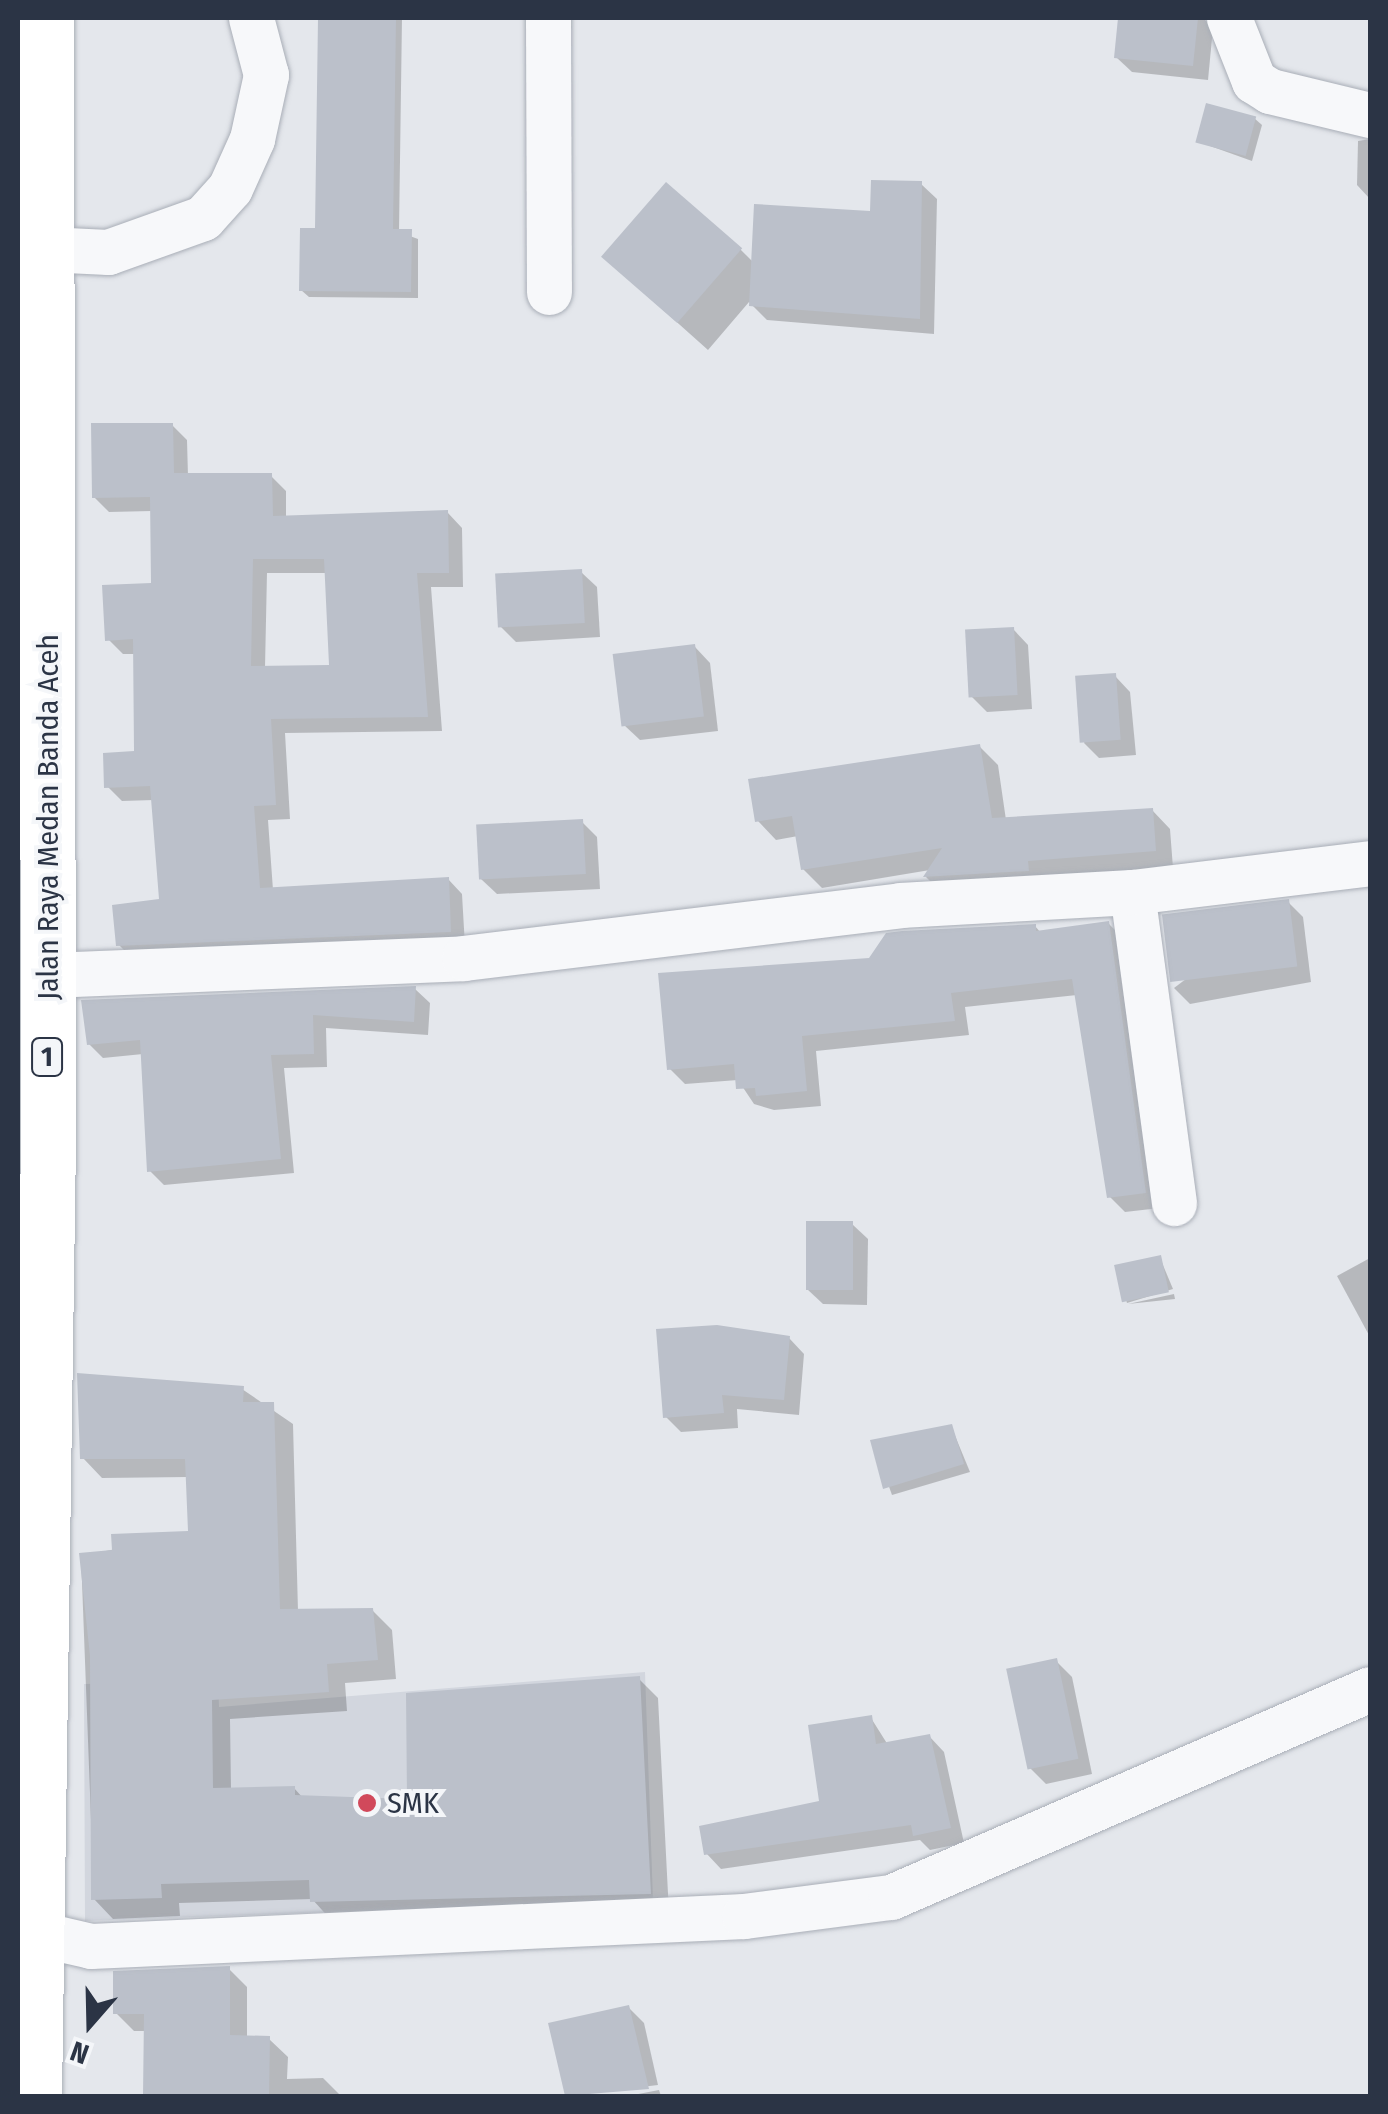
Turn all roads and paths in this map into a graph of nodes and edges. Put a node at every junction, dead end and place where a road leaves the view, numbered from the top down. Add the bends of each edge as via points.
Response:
1 (46, 18) edge
2 (251, 18) edge
3 (548, 18) edge
4 (1230, 18) edge
5 (30, 82) edge
6 (1370, 114) edge
7 (46, 249) junction
8 (549, 292) dead end
9 (33, 689) edge
10 (33, 851) edge
11 (1370, 863) edge
12 (1132, 892) junction
13 (46, 975) junction
14 (33, 1139) edge
15 (1174, 1203) dead end
16 (1370, 1689) edge
17 (39, 1934) junction
18 (34, 2096) edge

1 - 5 highway, Jalan Raya Medan Banda Aceh / 1
2 - 7 street via 266,75 252,139 221,198 202,218 108,252
3 - 8 street
4 - 6 street via 1254,82
5 - 7 highway, Jalan Raya Medan Banda Aceh / 1
7 - 9 highway, Jalan Raya Medan Banda Aceh / 1
9 - 10 highway, Jalan Raya Medan Banda Aceh / 1
10 - 13 highway, Jalan Raya Medan Banda Aceh / 1
11 - 12 street
12 - 13 street via 900,906 464,958
12 - 15 street
13 - 14 highway, Jalan Raya Medan Banda Aceh / 1
14 - 17 highway, Jalan Raya Medan Banda Aceh / 1
16 - 17 street via 891,1897 744,1916 91,1946
17 - 18 highway, Jalan Raya Medan Banda Aceh / 1

